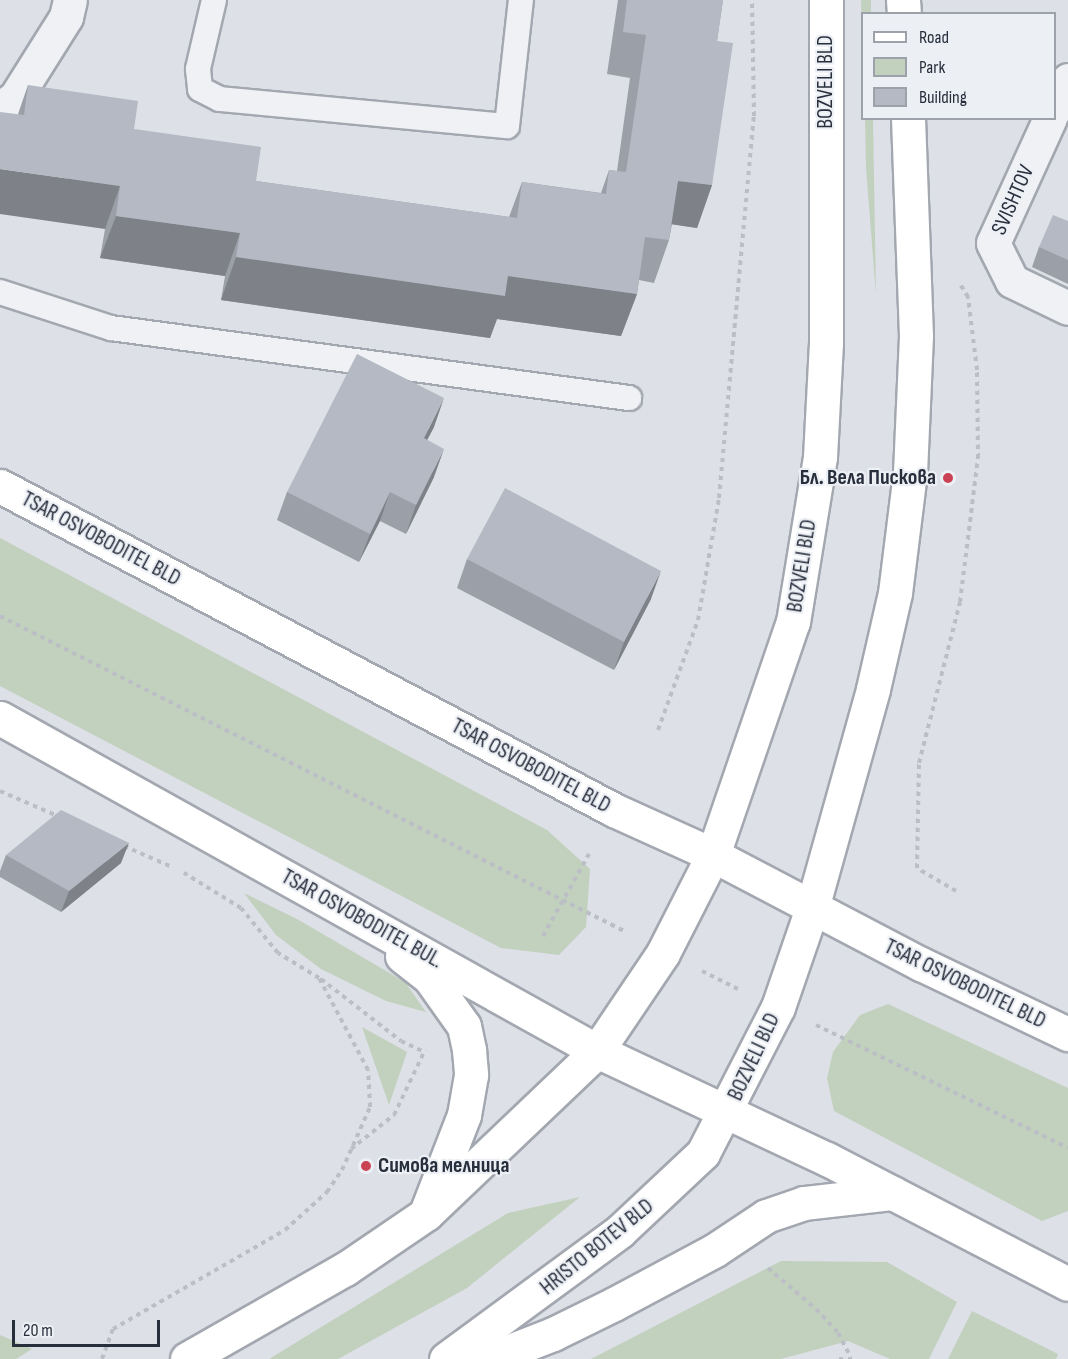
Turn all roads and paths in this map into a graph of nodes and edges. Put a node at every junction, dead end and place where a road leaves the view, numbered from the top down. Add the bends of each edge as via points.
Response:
1 (69, 0) edge
2 (214, 0) edge
3 (521, 0) edge
4 (752, 0) edge
5 (826, 0) edge
6 (1068, 80) edge
7 (1056, 106) edge
8 (0, 108) edge
9 (908, 120) edge
10 (1049, 120) edge
11 (0, 292) edge
12 (1068, 308) edge
13 (629, 398) dead end
14 (0, 486) edge
15 (0, 616) edge
16 (0, 718) edge
17 (658, 730) dead end
18 (0, 791) edge
19 (63, 819) edge
20 (116, 842) edge
21 (589, 855) dead end
22 (713, 855) junction
23 (564, 898) junction
24 (334, 903) junction
25 (812, 908) junction
26 (543, 936) dead end
27 (663, 953) junction
28 (319, 978) junction
29 (778, 1007) junction
30 (1068, 1034) edge
31 (597, 1051) junction
32 (727, 1114) junction
33 (1068, 1148) edge
34 (351, 1149) junction
35 (892, 1193) junction
36 (426, 1214) junction
37 (768, 1268) dead end
38 (1068, 1284) edge
39 (854, 1358) edge
40 (102, 1359) edge
41 (187, 1359) edge
42 (446, 1359) edge
43 (489, 1359) edge
44 (839, 1359) edge

1 - 8 street via 66,17 15,98
2 - 3 lane via 198,69 200,89 220,99 507,126
4 - 17 path via 754,116 719,498 698,620
5 - 22 main road, BOZVELI BLD via 826,343 820,457 793,622
6 - 7 street
9 - 25 main road, BOZVELI BLD via 916,336 910,473 896,593
10 - 12 street, SVISHTOV via 993,243 1012,281
11 - 13 lane via 111,328
14 - 22 main road, TSAR OSVOBODITEL BLD via 614,810
15 - 23 path
16 - 24 main road, TSAR OSVOBODITEL BUL.
18 - 19 path
20 - 28 path via 179,870 241,908 278,952
21 - 23 path
22 - 25 main road, TSAR OSVOBODITEL BLD
22 - 27 main road, BOZVELI BLD
23 - 26 path
23 - 27 path
24 - 31 main road, TSAR OSVOBODITEL BUL.
24 - 36 main road via 429,977 464,1026 471,1075 465,1105
25 - 29 main road, BOZVELI BLD
25 - 30 main road, TSAR OSVOBODITEL BLD
27 - 29 path
27 - 31 main road, BOZVELI BLD
28 - 34 path via 368,1070 370,1107
28 - 34 path via 401,1041 422,1051 394,1115
29 - 32 main road, BOZVELI BLD
29 - 33 path
31 - 32 main road, TSAR OSVOBODITEL BUL.
31 - 36 main road
32 - 35 main road
32 - 42 main road, HRISTO BOTEV BLD via 703,1154 671,1186 545,1290
34 - 40 path via 327,1192 285,1230 113,1329
35 - 38 main road
35 - 43 main road via 804,1203 766,1216 715,1250 614,1304
36 - 41 main road via 345,1269
37 - 39 path via 816,1309
39 - 44 path

